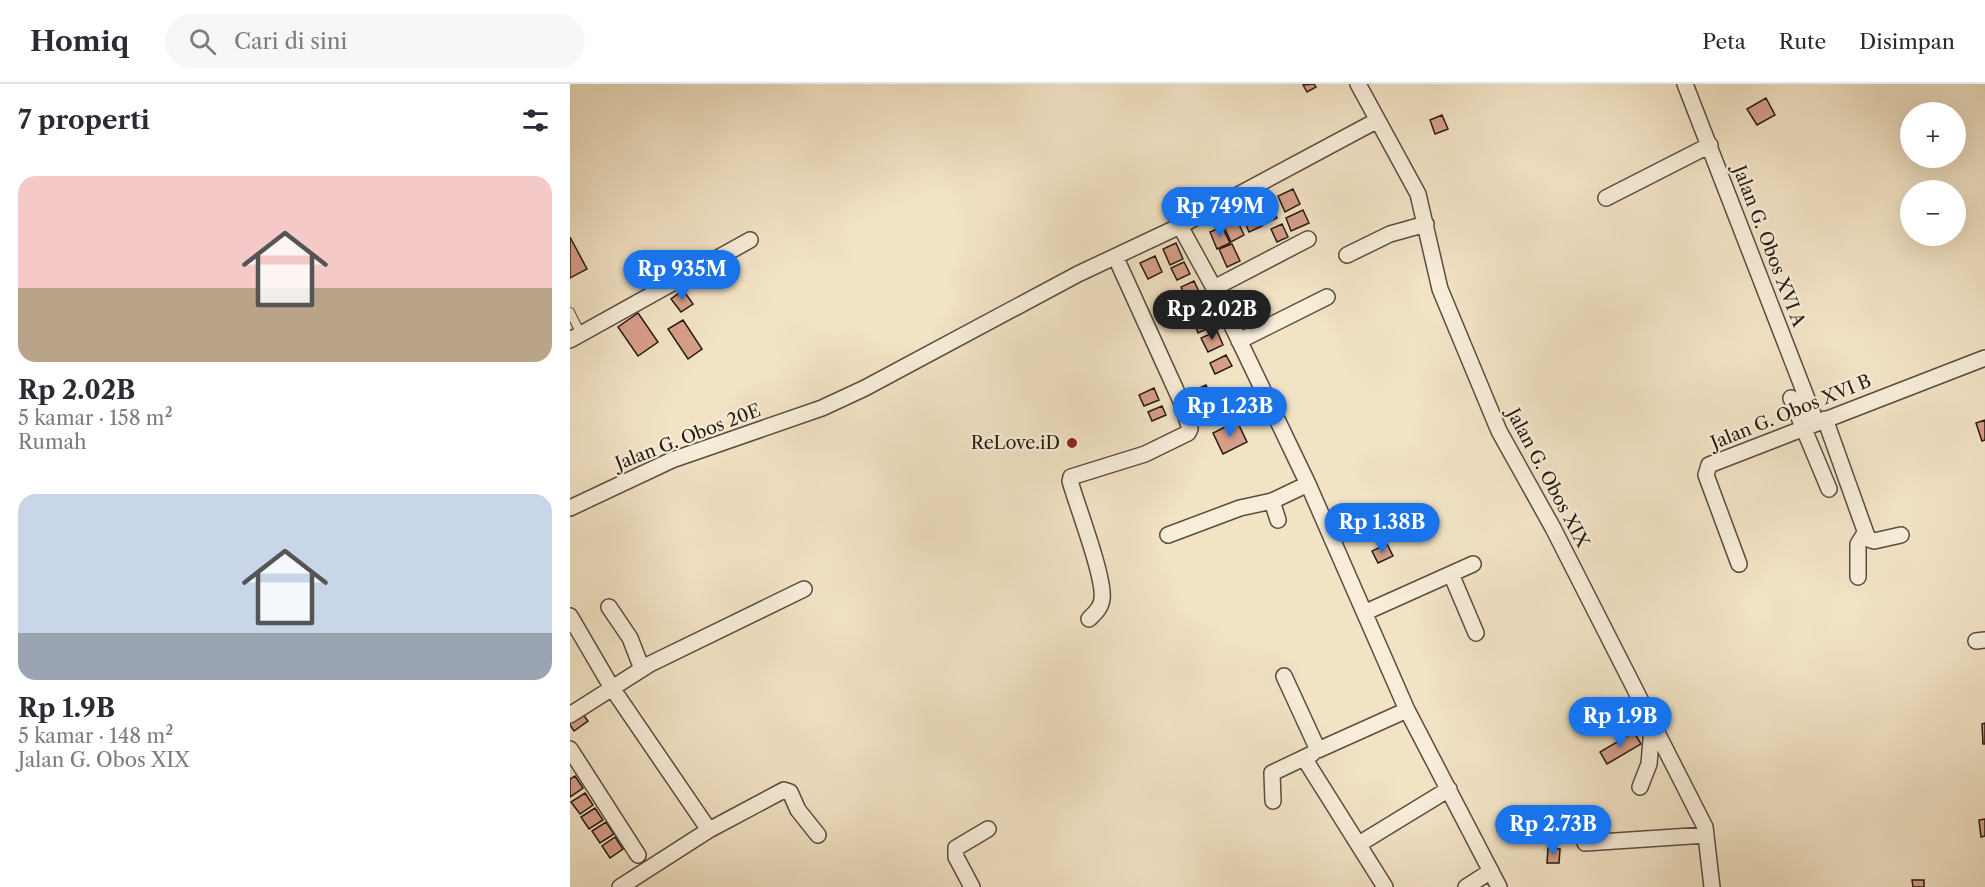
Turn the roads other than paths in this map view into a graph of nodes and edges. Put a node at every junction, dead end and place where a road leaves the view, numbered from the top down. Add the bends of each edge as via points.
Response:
1 (1358, 84) edge
2 (1685, 84) edge
3 (1376, 121) junction
4 (1710, 145) junction
5 (1606, 198) dead end
6 (1426, 224) junction
7 (1180, 226) junction
8 (1308, 239) dead end
9 (750, 240) dead end
10 (1347, 255) dead end
11 (1116, 258) junction
12 (1214, 288) junction
13 (1327, 297) dead end
14 (570, 312) edge
15 (575, 337) edge
16 (1239, 341) junction
17 (1985, 358) edge
18 (1791, 398) dead end
19 (1815, 423) junction
20 (1308, 484) junction
21 (1829, 489) dead end
22 (1272, 501) junction
23 (570, 508) edge
24 (1278, 520) dead end
25 (1864, 533) junction
26 (1168, 535) dead end
27 (1901, 535) dead end
28 (1473, 564) dead end
29 (1739, 564) dead end
30 (1451, 574) junction
31 (1858, 577) dead end
32 (804, 589) dead end
33 (609, 607) dead end
34 (1366, 612) junction
35 (570, 616) edge
36 (1089, 619) dead end
37 (1476, 633) dead end
38 (642, 669) junction
39 (1284, 676) dead end
40 (612, 688) junction
41 (1407, 710) junction
42 (570, 715) edge
43 (1652, 727) junction
44 (570, 749) edge
45 (1318, 750) junction
46 (1304, 758) junction
47 (1640, 787) dead end
48 (1449, 789) junction
49 (1273, 801) dead end
50 (988, 829) dead end
51 (709, 830) junction
52 (818, 835) dead end
53 (1706, 835) junction
54 (1585, 843) dead end
55 (1359, 844) junction
56 (638, 855) dead end
57 (1491, 871) junction
58 (620, 887) edge
59 (972, 887) edge
60 (1385, 887) edge
61 (1466, 887) edge
62 (1499, 887) edge
63 (1712, 887) edge

1 - 3 street, Jalan G. Obos XIX
2 - 4 street, Jalan G. Obos XVI A
3 - 6 street, Jalan G. Obos XIX via 1418,194
3 - 7 street, Jalan G. Obos 20E
4 - 5 street
4 - 19 street, Jalan G. Obos XVI A
6 - 10 street via 1390,234
6 - 43 street, Jalan G. Obos XIX via 1440,289 1495,422 1553,528
7 - 11 street, Jalan G. Obos 20E
7 - 12 street
8 - 12 street
9 - 15 street
11 - 23 street, Jalan G. Obos 20E via 1078,274 907,367 822,408 672,460
11 - 36 street via 1190,429 1145,454 1071,477 1101,589 1100,607
12 - 16 street
13 - 16 street
14 - 15 lane
16 - 20 street
17 - 19 street, Jalan G. Obos XVI B
18 - 19 street
19 - 21 street
19 - 25 street
19 - 29 street, Jalan G. Obos XVI B via 1709,465 1706,470
20 - 22 street
20 - 34 street
22 - 24 street
22 - 26 street via 1240,508
25 - 27 street via 1874,541
25 - 31 street via 1858,544
28 - 30 street
30 - 34 street
30 - 37 street
32 - 38 street
33 - 38 street via 630,638
34 - 41 street
35 - 40 street
38 - 40 street
39 - 45 street
40 - 42 street
40 - 51 street
41 - 45 street
41 - 48 street
43 - 47 street via 1649,764
43 - 53 street, Jalan G. Obos XIX
44 - 56 street
45 - 46 street
46 - 49 street via 1272,773
46 - 55 street
48 - 55 street
48 - 57 street
50 - 59 street via 956,848 956,857
51 - 52 street via 784,790 790,792 798,810
51 - 58 street
53 - 54 street
53 - 63 street, Jalan G. Obos XIX
55 - 60 street
57 - 61 street
57 - 62 street

